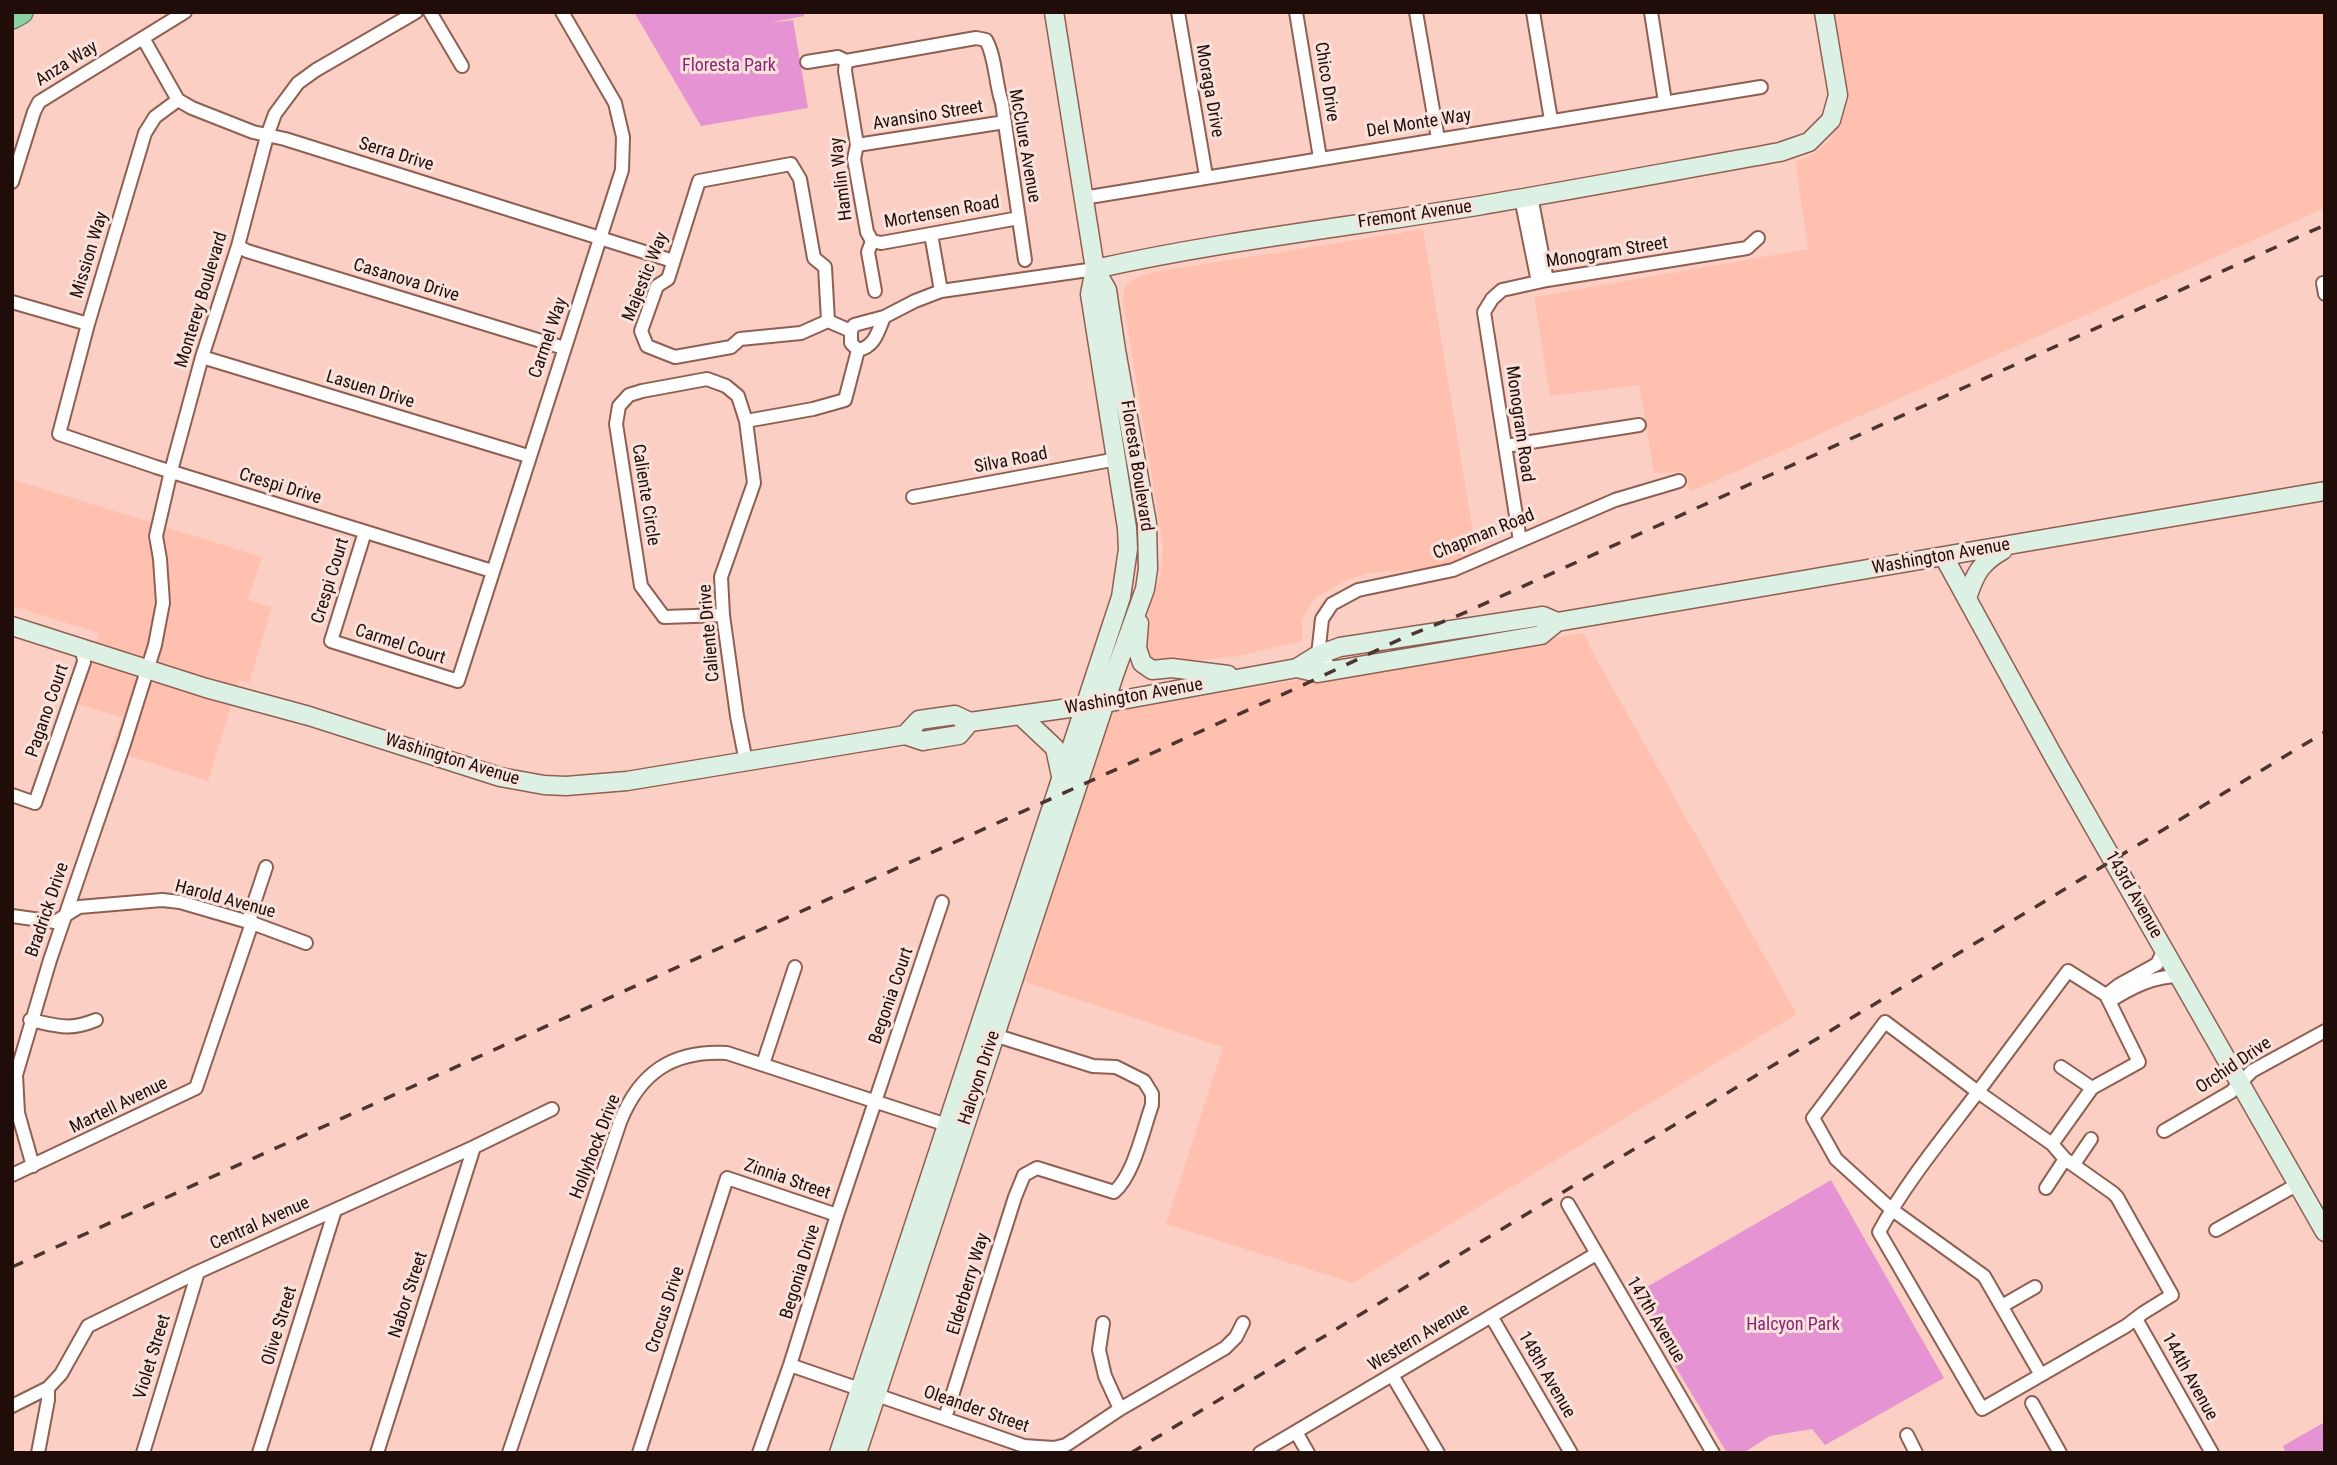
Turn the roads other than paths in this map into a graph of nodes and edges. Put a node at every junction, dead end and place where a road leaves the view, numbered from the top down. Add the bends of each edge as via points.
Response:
1 (21, 12) edge
2 (185, 12) edge
3 (416, 12) edge
4 (430, 12) edge
5 (562, 12) edge
6 (1054, 12) edge
7 (1178, 12) edge
8 (1296, 12) edge
9 (1416, 12) edge
10 (1533, 12) edge
11 (1650, 12) edge
12 (1824, 12) edge
13 (12, 17) edge
14 (143, 38) junction
15 (846, 61) junction
16 (807, 62) dead end
17 (462, 66) dead end
18 (1761, 87) dead end
19 (178, 100) junction
20 (1665, 102) junction
21 (1551, 120) junction
22 (1005, 122) junction
23 (267, 136) junction
24 (1438, 139) junction
25 (857, 145) junction
26 (1320, 158) junction
27 (15, 165) edge
28 (1206, 176) junction
29 (12, 182) edge
30 (1526, 197) junction
31 (1083, 198) junction
32 (1019, 218) junction
33 (931, 234) junction
34 (601, 238) junction
35 (1758, 238) dead end
36 (872, 241) junction
37 (238, 246) junction
38 (1025, 260) dead end
39 (673, 261) junction
40 (1094, 269) junction
41 (1542, 281) junction
42 (874, 291) dead end
43 (941, 291) junction
44 (12, 302) edge
45 (1485, 312) joint
46 (884, 317) junction
47 (828, 321) junction
48 (88, 324) junction
49 (851, 331) junction
50 (564, 348) junction
51 (858, 350) junction
52 (202, 357) junction
53 (707, 379) joint
54 (746, 421) junction
55 (1639, 425) dead end
56 (59, 434) joint
57 (1505, 446) junction
58 (528, 456) junction
59 (1117, 459) junction
60 (171, 471) junction
61 (1679, 481) dead end
62 (2325, 491) edge
63 (912, 497) dead end
64 (365, 532) junction
65 (1520, 541) junction
66 (2014, 544) junction
67 (1944, 557) junction
68 (492, 571) junction
69 (1145, 589) junction
70 (1967, 598) junction
71 (723, 615) junction
72 (1557, 622) junction
73 (12, 626) edge
74 (331, 641) joint
75 (82, 648) junction
76 (1318, 655) junction
77 (1297, 667) junction
78 (148, 670) junction
79 (1333, 670) junction
80 (1245, 677) junction
81 (458, 681) joint
82 (1105, 703) junction
83 (1086, 705) junction
84 (1020, 715) junction
85 (746, 762) junction
86 (1061, 778) junction
87 (12, 795) edge
88 (266, 867) dead end
89 (942, 902) dead end
90 (66, 913) junction
91 (12, 916) edge
92 (252, 923) junction
93 (306, 943) dead end
94 (2164, 950) junction
95 (794, 967) dead end
96 (2179, 976) junction
97 (2108, 998) junction
98 (30, 1020) junction
99 (96, 1020) dead end
100 (2325, 1031) edge
101 (994, 1035) junction
102 (763, 1064) junction
103 (2062, 1067) dead end
104 (2241, 1083) junction
105 (2092, 1088) junction
106 (1978, 1092) junction
107 (875, 1101) junction
108 (552, 1109) dead end
109 (947, 1125) junction
110 (2164, 1131) dead end
111 (2091, 1139) dead end
112 (2052, 1144) junction
113 (474, 1147) junction
114 (2069, 1161) junction
115 (33, 1166) junction
116 (12, 1175) edge
117 (727, 1178) joint
118 (2298, 1184) junction
119 (2046, 1188) dead end
120 (1568, 1204) dead end
121 (1891, 1209) junction
122 (335, 1210) junction
123 (837, 1215) junction
124 (2216, 1230) dead end
125 (2325, 1232) edge
126 (1596, 1254) junction
127 (198, 1272) junction
128 (2035, 1287) dead end
129 (2002, 1306) junction
130 (1491, 1316) junction
131 (2136, 1319) junction
132 (1103, 1323) dead end
133 (1243, 1323) dead end
134 (790, 1365) junction
135 (1392, 1375) junction
136 (2041, 1375) junction
137 (48, 1388) junction
138 (859, 1390) junction
139 (877, 1395) junction
140 (2032, 1403) dead end
141 (12, 1406) edge
142 (1120, 1409) junction
143 (945, 1418) junction
144 (1296, 1432) junction
145 (1907, 1435) dead end
146 (38, 1453) edge
147 (143, 1453) edge
148 (259, 1453) edge
149 (377, 1453) edge
150 (509, 1453) edge
151 (639, 1453) edge
152 (759, 1453) edge
153 (839, 1453) edge
154 (857, 1453) edge
155 (1260, 1453) edge
156 (1308, 1453) edge
157 (1438, 1453) edge
158 (1571, 1453) edge
159 (1713, 1453) edge
160 (1916, 1453) edge
161 (2060, 1453) edge
162 (2212, 1453) edge

1 - 13 highway
2 - 14 street, Anza Way
3 - 23 street, Monterey Boulevard via 298,83 275,114
4 - 17 street
5 - 34 street, Carmel Way via 615,103 623,137 622,170
6 - 31 main road, Floresta Boulevard
7 - 28 street, Moraga Drive
8 - 26 street, Chico Drive
9 - 24 street
10 - 21 street
11 - 20 street
12 - 30 main road, Fremont Avenue via 1838,95 1831,120 1809,142 1780,152
14 - 19 street
14 - 27 street, Anza Way via 39,103
15 - 16 street via 838,57
15 - 22 street, McClure Avenue via 986,40
15 - 25 street, Hamlin Way
18 - 20 street, Del Monte Way
19 - 23 street, Serra Drive
19 - 48 street, Mission Way via 155,117 145,133
20 - 21 street, Del Monte Way
21 - 24 street, Del Monte Way
22 - 25 street, Avansino Street
22 - 32 street, McClure Avenue
23 - 34 street, Serra Drive
23 - 37 street, Monterey Boulevard
24 - 26 street, Del Monte Way
25 - 36 street, Hamlin Way via 854,159
26 - 28 street, Del Monte Way
27 - 29 street, Anza Way
28 - 31 street, Del Monte Way
30 - 40 main road, Fremont Avenue
30 - 41 street
31 - 40 main road, Floresta Boulevard
32 - 33 street, Mortensen Road
32 - 38 street, McClure Avenue
33 - 36 street, Mortensen Road
33 - 43 street
34 - 39 street, Serra Drive
34 - 50 street, Carmel Way
35 - 41 street, Monogram Street via 1747,248
36 - 42 street, Hamlin Way via 868,252
37 - 50 street, Casanova Drive
37 - 52 street, Monterey Boulevard
39 - 47 street, Majestic Way via 668,279 657,286 641,331 647,346 675,358 731,348 740,339 800,333
39 - 47 street, Majestic Way via 699,181 791,164 800,179 814,258 825,267
40 - 43 street, Fremont Avenue
40 - 59 main road, Floresta Boulevard via 1090,294
40 - 69 main road, Floresta Boulevard via 1107,290 1147,523
41 - 45 street, Monogram Street via 1502,290
43 - 46 street, Fremont Avenue
44 - 48 street
45 - 57 street, Monogram Road
46 - 49 street, Fremont Avenue via 854,325
46 - 51 street via 874,341
47 - 49 street
48 - 56 street, Mission Way
49 - 51 street via 851,343
50 - 58 street, Carmel Way
51 - 54 street via 845,400
52 - 58 street, Lasuen Drive
52 - 60 street, Monterey Boulevard
53 - 54 street, Caliente Drive via 738,396
53 - 71 street, Caliente Circle via 629,395 619,406 616,424 641,586 664,617
54 - 71 street, Caliente Drive via 754,483 721,577
55 - 57 street
56 - 60 street, Crespi Drive
57 - 65 street, Monogram Road
58 - 68 street, Carmel Way
59 - 63 street, Silva Road
59 - 83 main road, Floresta Boulevard via 1127,528 1124,583
60 - 64 street, Crespi Drive
60 - 78 street, Monterey Boulevard via 156,536 163,603
61 - 65 street, Chapman Road via 1615,500
62 - 66 main road, Washington Avenue
64 - 68 street, Crespi Drive
64 - 74 street, Crespi Court
65 - 76 street, Chapman Road via 1453,570 1358,590 1332,604 1322,619
66 - 67 main road, Washington Avenue
66 - 70 main road via 1988,559
67 - 70 main road, 143rd Avenue
67 - 72 main road, Washington Avenue
68 - 81 street, Carmel Way
69 - 80 main road via 1138,634 1142,663 1152,670
69 - 82 main road, Floresta Boulevard
70 - 94 main road, 143rd Avenue
71 - 85 street, Caliente Drive
72 - 76 main road, Washington Avenue via 1543,615
72 - 79 main road, Washington Avenue via 1542,635
73 - 75 main road, Washington Avenue
74 - 81 street, Carmel Court
75 - 78 main road, Washington Avenue
75 - 87 street, Pagano Court via 84,662 35,803
76 - 77 main road, Washington Avenue
76 - 79 street
77 - 79 main road, Washington Avenue via 1318,673
77 - 80 main road, Washington Avenue
78 - 85 main road, Washington Avenue via 500,777 544,785 627,781
78 - 90 street, Bradrick Drive
80 - 82 main road, Washington Avenue
82 - 83 main road, Washington Avenue
82 - 101 main road, Halcyon Drive
83 - 84 main road, Washington Avenue
83 - 86 main road, Halcyon Drive
84 - 85 main road, Washington Avenue via 970,722 956,715 919,720 905,735
84 - 86 main road via 1055,748
86 - 109 main road, Halcyon Drive
88 - 92 street, Martell Avenue via 250,915
89 - 107 street, Begonia Court
90 - 91 street, Harold Avenue via 55,922
90 - 92 street, Harold Avenue via 79,907 162,900
90 - 98 street, Bradrick Drive
92 - 93 street, Harold Avenue
92 - 115 street, Martell Avenue via 196,1088
94 - 96 main road, 143rd Avenue
94 - 97 street via 2157,964 2119,985
95 - 102 street
96 - 97 street via 2154,979
96 - 104 main road, 143rd Avenue
97 - 105 street via 2139,1062
97 - 106 street via 2068,971
98 - 99 street via 78,1027
98 - 115 street, Bradrick Drive via 16,1075 18,1113
100 - 104 street, Orchid Drive via 2252,1071
101 - 139 main road, Halcyon Drive
101 - 143 street, Elderberry Way via 1093,1066 1116,1067 1144,1082 1152,1094 1152,1105 1129,1172 1114,1192 1037,1168 1024,1175
102 - 107 street, Hollyhock Drive
102 - 150 street, Hollyhock Drive via 727,1053 691,1054 650,1075 626,1105
103 - 105 street
104 - 110 street, Orchid Drive
104 - 118 main road, 143rd Avenue
105 - 112 street
106 - 112 street
106 - 121 street
106 - 121 street via 1885,1022 1813,1118 1836,1159
107 - 109 street, Hollyhock Drive
107 - 123 street, Begonia Drive
108 - 113 street, Central Avenue
109 - 138 main road, Halcyon Drive
111 - 114 street
112 - 114 street
113 - 122 street, Central Avenue
113 - 149 street, Nabor Street
114 - 119 street
114 - 131 street via 2118,1197 2172,1295
115 - 116 street, Martell Avenue
117 - 123 street, Zinnia Street
117 - 151 street, Crocus Drive
118 - 124 street
118 - 125 main road, 143rd Avenue
120 - 126 street, 147th Avenue
121 - 129 street via 1984,1276
121 - 136 street via 1879,1231 1982,1409
122 - 127 street, Central Avenue
122 - 148 street, Olive Street
123 - 134 street, Begonia Drive
126 - 130 street, Western Avenue
126 - 159 street, 147th Avenue
127 - 137 street, Central Avenue via 88,1326
127 - 147 street, Violet Street
128 - 129 street
129 - 136 street
130 - 135 street, Western Avenue
130 - 158 street, 148th Avenue
131 - 136 street
131 - 162 street, 144th Avenue
132 - 142 street via 1099,1350
133 - 142 street, Oleander Street via 1225,1348
134 - 138 street, Oleander Street
134 - 152 street, Begonia Drive
135 - 144 street, Western Avenue
135 - 157 street
137 - 141 street, Central Avenue
137 - 146 street
138 - 139 street, Oleander Street
138 - 153 main road, Halcyon Drive
139 - 143 street, Oleander Street
139 - 154 main road, Halcyon Drive
140 - 161 street
142 - 143 street, Oleander Street via 1066,1445 1054,1448 1024,1446
144 - 155 street, Western Avenue
144 - 156 street
145 - 160 street

